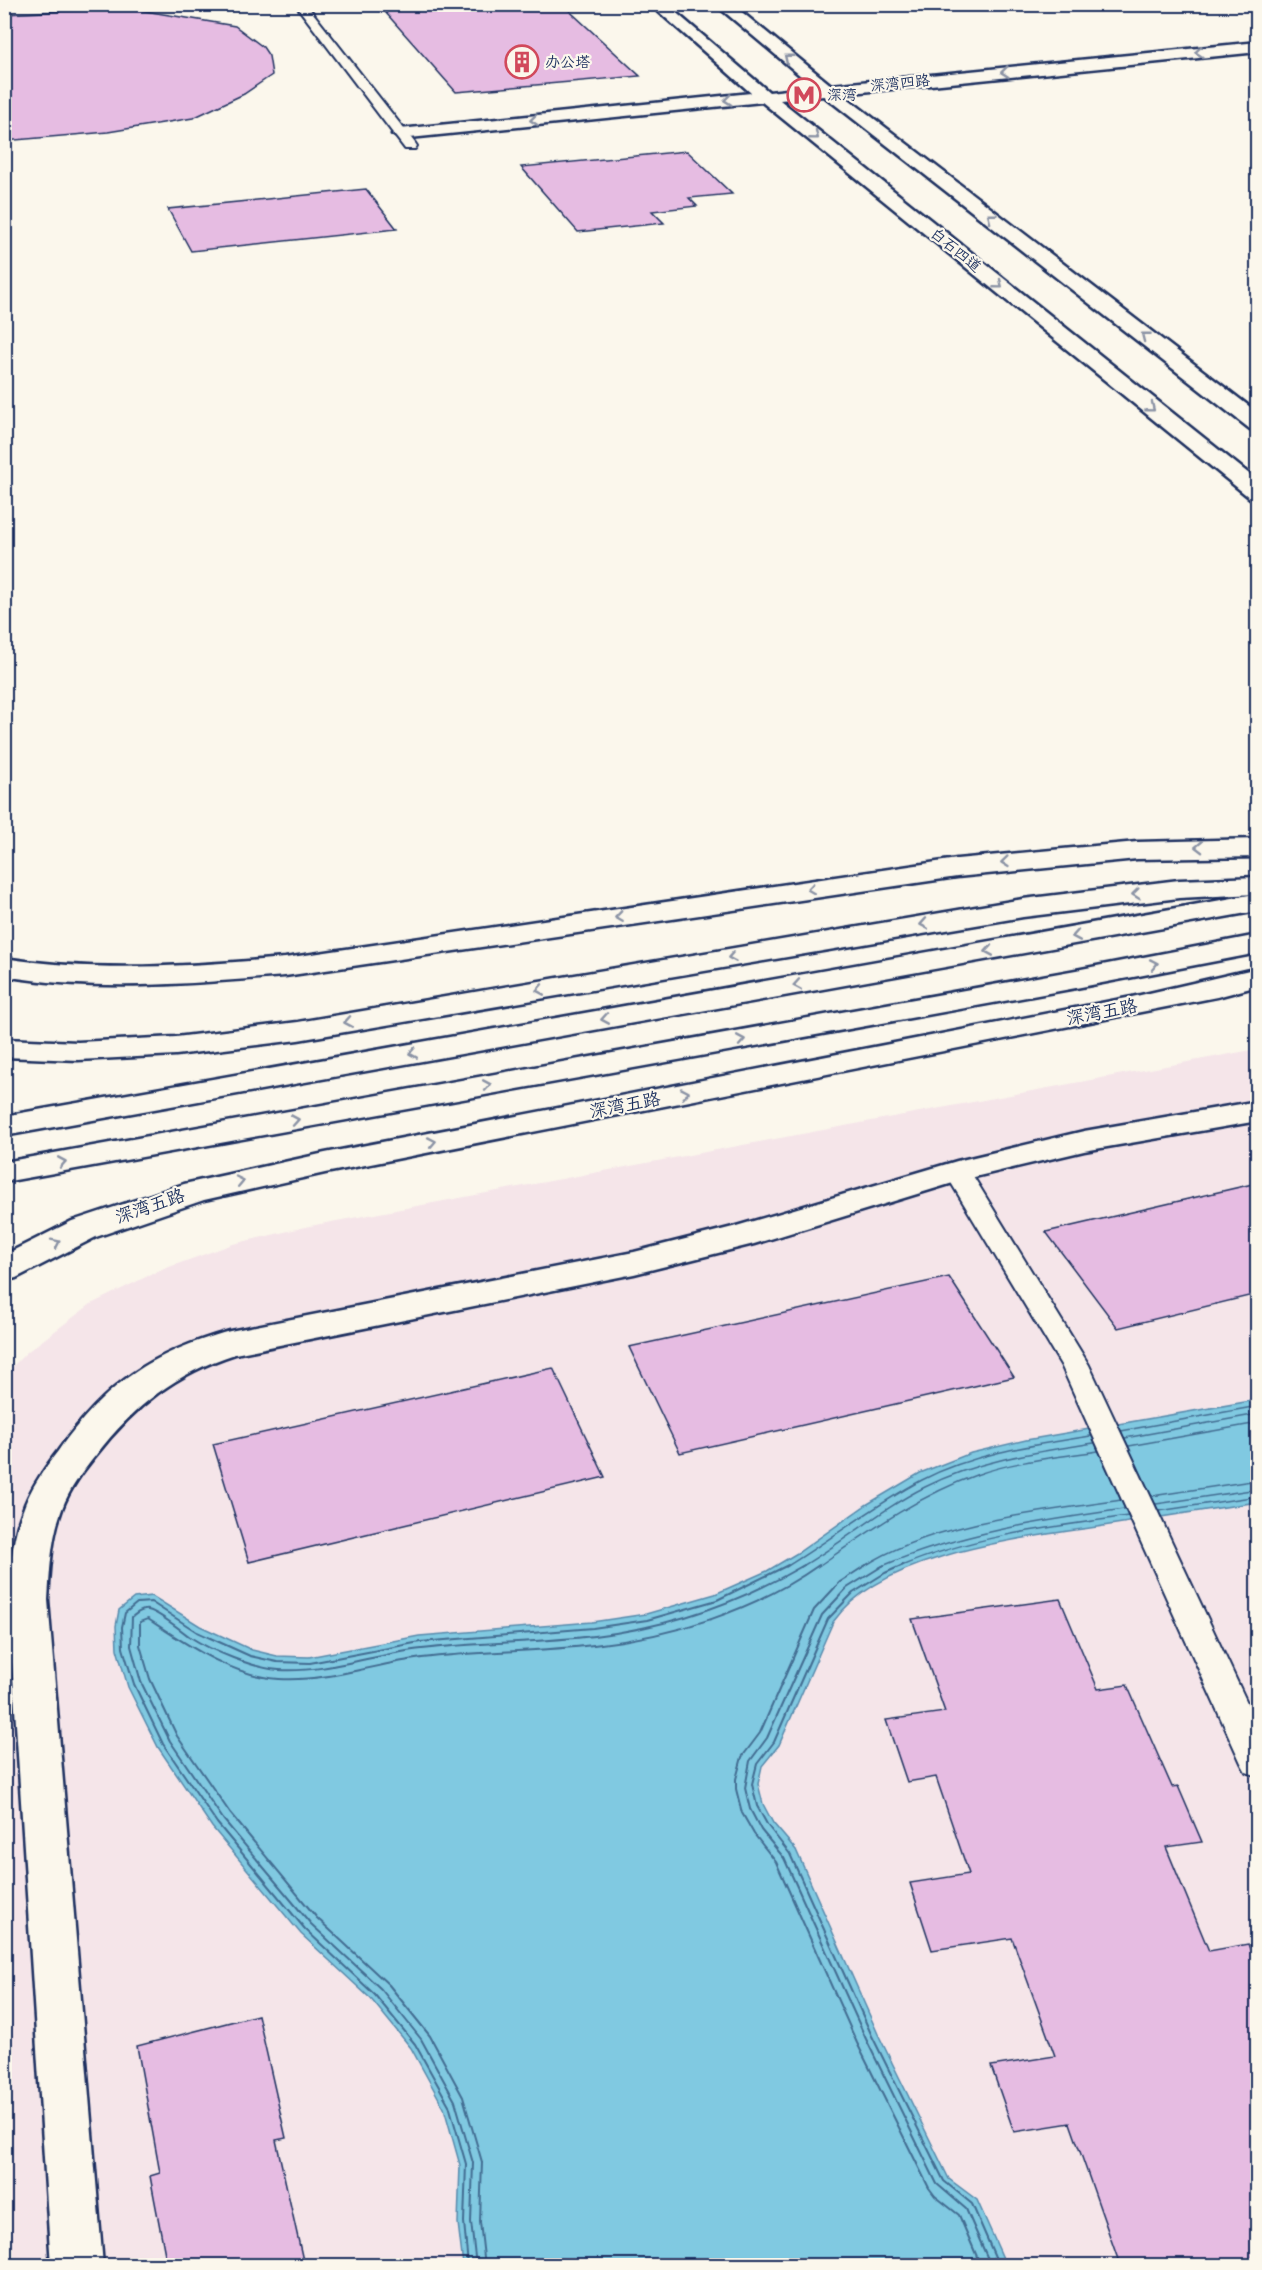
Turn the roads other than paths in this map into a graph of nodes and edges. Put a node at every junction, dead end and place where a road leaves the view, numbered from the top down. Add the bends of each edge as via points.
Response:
1 (300, 4) edge
2 (657, 4) edge
3 (722, 4) edge
4 (1257, 46) edge
5 (1257, 62) edge
6 (827, 90) junction
7 (764, 96) junction
8 (844, 103) junction
9 (781, 109) junction
10 (405, 140) junction
11 (1257, 424) edge
12 (1257, 493) edge
13 (1257, 848) edge
14 (1257, 885) edge
15 (1257, 902) edge
16 (1257, 944) edge
17 (4, 967) edge
18 (1257, 977) edge
19 (4, 1048) edge
20 (1257, 1111) edge
21 (4, 1126) edge
22 (957, 1171) junction
23 (4, 1172) edge
24 (4, 1270) edge
25 (1257, 1763) edge
26 (77, 2265) edge

1 - 10 lane
2 - 7 street, 白石四道
6 -> 3 street
4 -> 6 street, 深湾四路
5 - 8 street, 深湾四路
6 - 7 street, 深湾四路
6 - 8 street
7 - 9 street, 白石四道
7 -> 10 street, 深湾四路
8 - 9 street, 深湾四路
11 -> 8 street
9 - 10 street, 深湾四路
9 -> 12 street, 白石四道
13 -> 17 street via 1199,847 1089,854 950,868 285,967 99,977
14 -> 19 street via 1023,908 298,1031 176,1046 78,1051
15 -> 21 street
23 -> 16 street
24 -> 18 street, 深湾五路 via 84,1229 195,1191 1132,1006
20 - 22 street via 1084,1141
22 - 25 lane via 1075,1365
22 - 26 street via 742,1236 634,1263 195,1353 130,1392 97,1426 60,1474 43,1509 32,1547 28,1600

